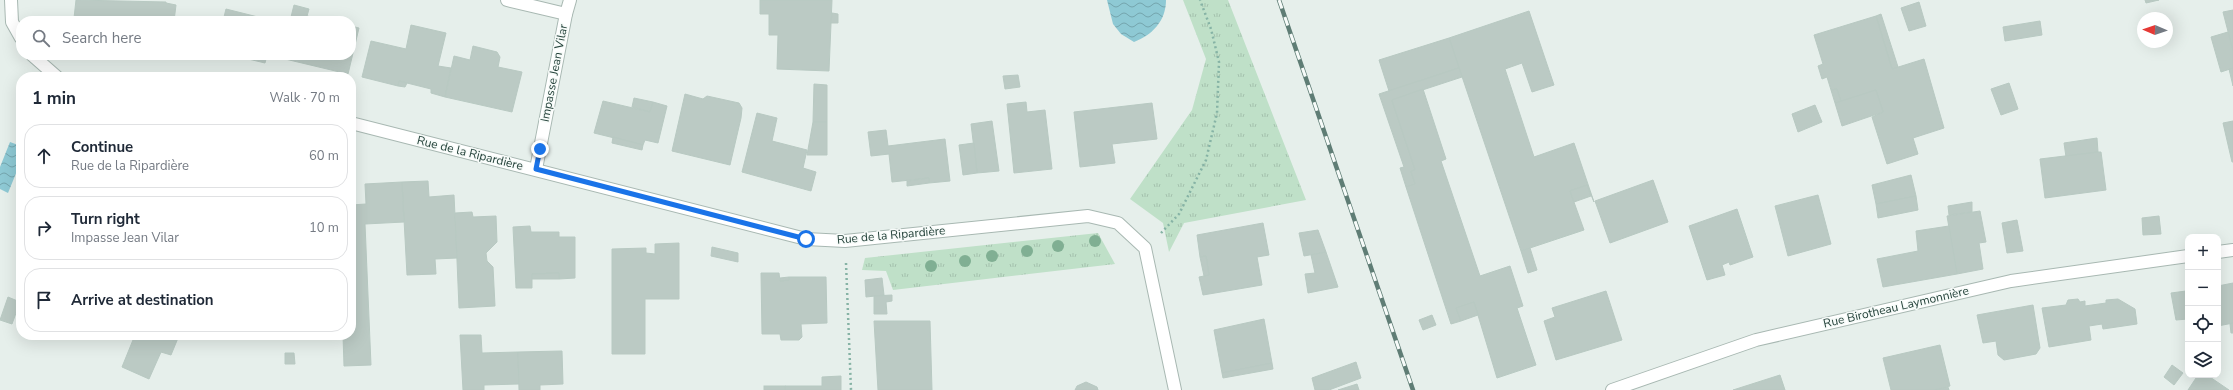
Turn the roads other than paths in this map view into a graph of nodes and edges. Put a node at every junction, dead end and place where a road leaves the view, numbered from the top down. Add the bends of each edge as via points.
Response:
1 (11, 0) edge
2 (507, 0) edge
3 (570, 0) edge
4 (566, 14) junction
5 (16, 29) edge
6 (38, 60) edge
7 (51, 72) edge
8 (356, 125) edge
9 (536, 169) junction
10 (2233, 250) edge
11 (2221, 252) edge
12 (2185, 256) edge
13 (1175, 390) edge
14 (1612, 390) edge

1 - 5 street via 12,22
2 - 4 street
3 - 4 street, Impasse Jean Vilar
4 - 9 street, Impasse Jean Vilar
6 - 7 street
8 - 9 street, Rue de la Ripardière
9 - 13 street, Rue de la Ripardière via 806,239 845,241 1088,216 1118,223 1145,248
10 - 11 street
12 - 14 street, Rue Birotheau Laymonnière via 2010,281 1756,340

